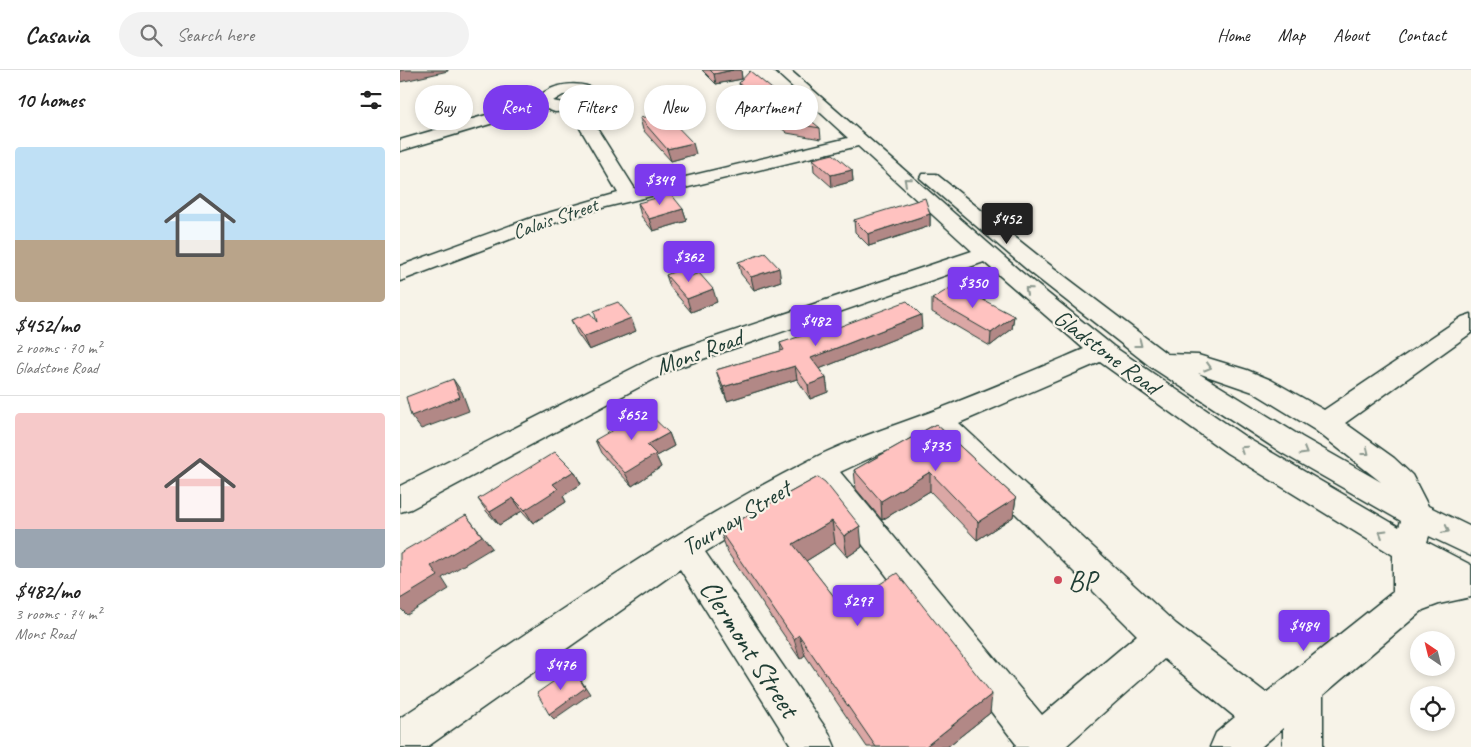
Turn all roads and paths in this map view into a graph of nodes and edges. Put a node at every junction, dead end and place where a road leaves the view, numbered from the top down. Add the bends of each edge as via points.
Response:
1 (781, 70) edge
2 (802, 70) edge
3 (868, 138) junction
4 (400, 146) edge
5 (629, 194) junction
6 (990, 249) junction
7 (400, 274) edge
8 (1471, 322) edge
9 (1100, 337) junction
10 (1160, 361) junction
11 (1133, 373) junction
12 (939, 420) junction
13 (1325, 423) junction
14 (820, 468) junction
15 (400, 500) edge
16 (1418, 516) junction
17 (1471, 542) edge
18 (684, 548) junction
19 (1409, 549) junction
20 (1471, 582) edge
21 (1411, 599) junction
22 (1163, 636) junction
23 (1304, 686) junction
24 (1266, 717) junction
25 (400, 742) edge
26 (1037, 745) edge
27 (815, 747) edge
28 (1230, 747) edge
29 (1304, 747) edge

1 - 3 street, Gladstone Road
2 - 3 street, Gladstone Road
3 - 5 street, Calais Street
3 - 6 street, Gladstone Road
4 - 5 street via 545,103 549,96 567,90 585,90 591,94 589,99 574,105
5 - 7 street, Calais Street via 542,221
9 -> 6 street, Gladstone Road
6 - 9 street, Gladstone Road via 1026,257
6 - 15 street, Mons Road via 662,364
8 - 13 street
9 -> 10 street, Gladstone Road
9 - 11 street, Gladstone Road
9 - 12 street, Tournay Street
10 - 11 street
10 -> 13 street via 1198,364 1238,376 1262,386
10 -> 16 street, Gladstone Road via 1292,445
19 -> 11 street, Gladstone Road via 1266,464
12 - 14 street, Tournay Street
12 - 22 street
13 -> 16 street via 1384,466 1401,483
14 - 18 street, Tournay Street
14 - 26 street
16 -> 17 street, Gladstone Road
16 - 19 street
18 - 25 street, Tournay Street
18 - 27 street, Clermont Street
19 - 20 street, Gladstone Road
19 - 21 street
20 - 21 street via 1437,589
21 - 23 street
22 - 24 street
22 - 26 street
23 - 24 street
23 - 29 street
24 - 28 street

